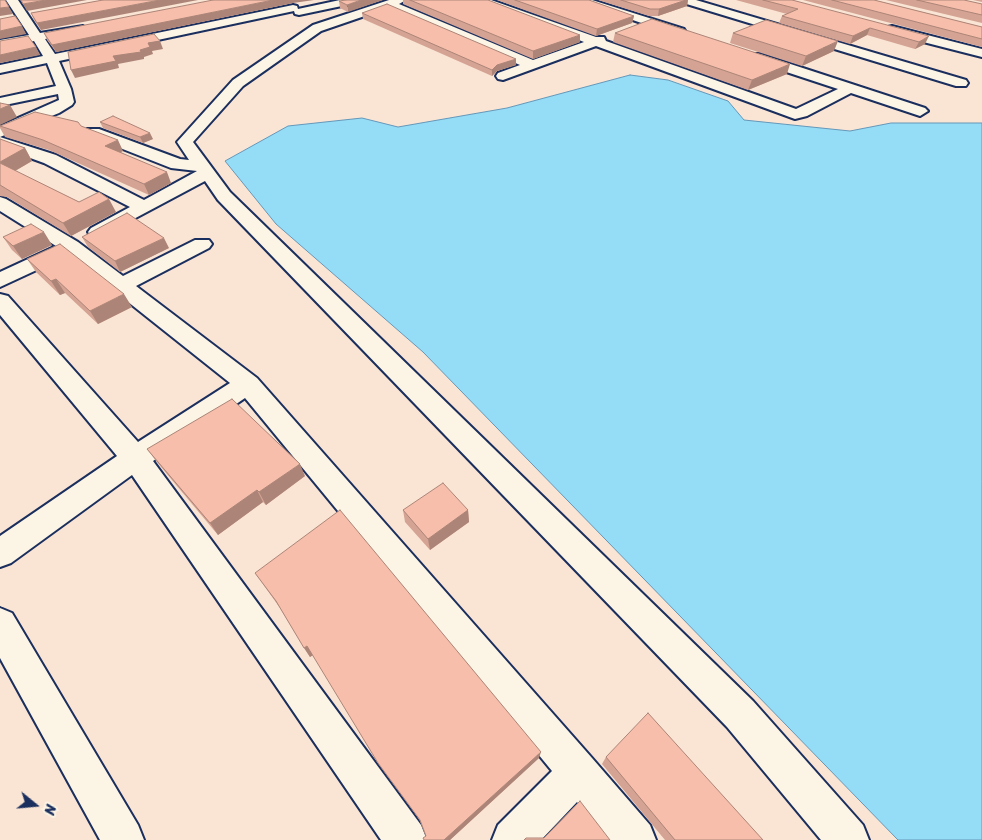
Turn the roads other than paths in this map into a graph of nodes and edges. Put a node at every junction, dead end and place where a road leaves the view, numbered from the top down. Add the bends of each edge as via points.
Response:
1 (12, 0) edge
2 (274, 0) edge
3 (356, 0) edge
4 (481, 0) edge
5 (581, 0) edge
6 (684, 0) edge
7 (394, 2) edge
8 (699, 4) junction
9 (40, 14) edge
10 (303, 16) junction
11 (22, 17) junction
12 (7, 20) edge
13 (651, 22) junction
14 (92, 26) edge
15 (879, 26) edge
16 (689, 35) edge
17 (964, 36) edge
18 (35, 37) junction
19 (594, 42) junction
20 (0, 44) edge
21 (946, 44) junction
22 (982, 53) edge
23 (746, 54) edge
24 (51, 58) junction
25 (532, 65) junction
26 (0, 70) edge
27 (502, 76) dead end
28 (961, 83) dead end
29 (64, 88) junction
30 (850, 88) junction
31 (0, 102) edge
32 (0, 109) edge
33 (920, 111) dead end
34 (6, 130) edge
35 (94, 132) edge
36 (0, 142) edge
37 (205, 170) junction
38 (0, 203) edge
39 (144, 207) junction
40 (202, 244) dead end
41 (71, 246) junction
42 (0, 280) edge
43 (122, 285) junction
44 (0, 301) edge
45 (248, 384) junction
46 (135, 458) junction
47 (0, 554) edge
48 (0, 625) edge
49 (578, 772) junction
50 (123, 840) edge
51 (406, 840) edge
52 (513, 840) edge
53 (635, 840) edge
54 (848, 840) edge

1 - 11 street
2 - 10 street
3 - 10 street
4 - 19 street
5 - 13 street
6 - 8 street
7 - 10 street
7 - 25 street
8 - 13 street
8 - 28 street
9 - 11 street
10 - 24 street via 109,52
10 - 37 street via 185,142
11 - 12 street
11 - 18 street
13 - 16 street
13 - 19 street
14 - 18 street
15 - 21 street
17 - 21 street
18 - 20 street
18 - 24 street
19 - 25 street
19 - 30 street via 795,114
21 - 22 street
23 - 30 street
24 - 26 street
24 - 29 street
25 - 27 street
29 - 31 street
29 - 34 street via 67,102 63,106
30 - 33 street
32 - 34 street
35 - 37 street via 177,164
36 - 39 street via 50,159
37 - 39 street
37 - 54 street via 224,196 740,714
38 - 41 street
39 - 41 street
40 - 43 street
41 - 42 street
41 - 43 street
43 - 45 street
44 - 46 street
45 - 46 street
45 - 49 street
46 - 47 street
46 - 51 street
48 - 50 street
49 - 52 street
49 - 53 street

